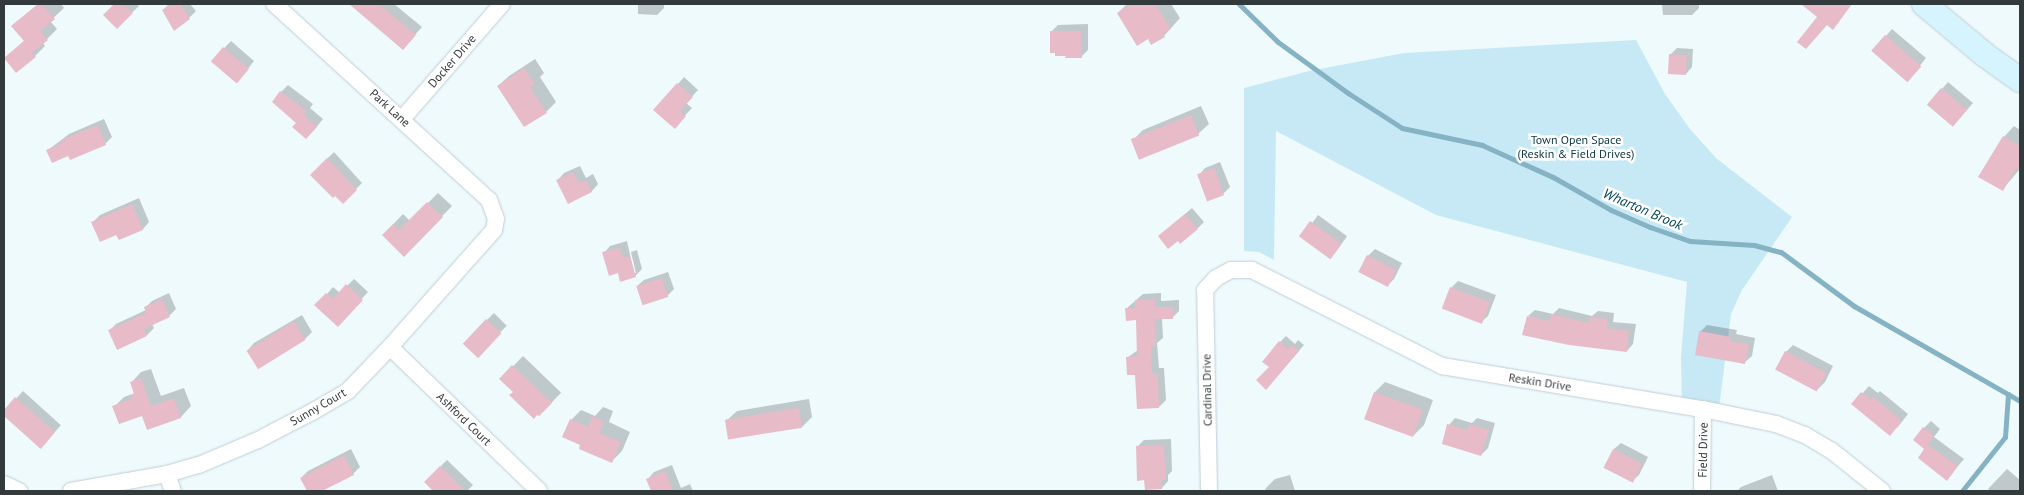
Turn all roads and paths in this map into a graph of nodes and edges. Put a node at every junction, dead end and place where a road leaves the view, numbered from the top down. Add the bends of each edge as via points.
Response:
1 (274, 4) edge
2 (502, 4) edge
3 (1924, 4) edge
4 (2020, 80) edge
5 (402, 119) junction
6 (496, 219) joint
7 (1205, 290) joint
8 (390, 347) junction
9 (1703, 409) junction
10 (167, 474) junction
11 (4, 484) edge
12 (19, 491) edge
13 (72, 491) edge
14 (172, 491) edge
15 (539, 491) edge
16 (1209, 491) edge
17 (1702, 491) edge
18 (1882, 491) edge

1 - 5 street, Park Lane
2 - 5 street, Docker Drive
3 - 4 main road
5 - 6 street, Park Lane via 489,200
6 - 8 street, Sunny Court via 494,230
7 - 9 street, Reskin Drive via 1216,278 1231,270 1252,270 1442,366
7 - 16 street, Cardinal Drive
8 - 10 street, Sunny Court via 348,390 312,412 258,440 199,465
8 - 15 street, Ashford Court
9 - 17 street, Field Drive
9 - 18 street, Reskin Drive via 1776,424 1805,435 1832,451
10 - 13 street, Sunny Court
10 - 14 street
11 - 12 street

